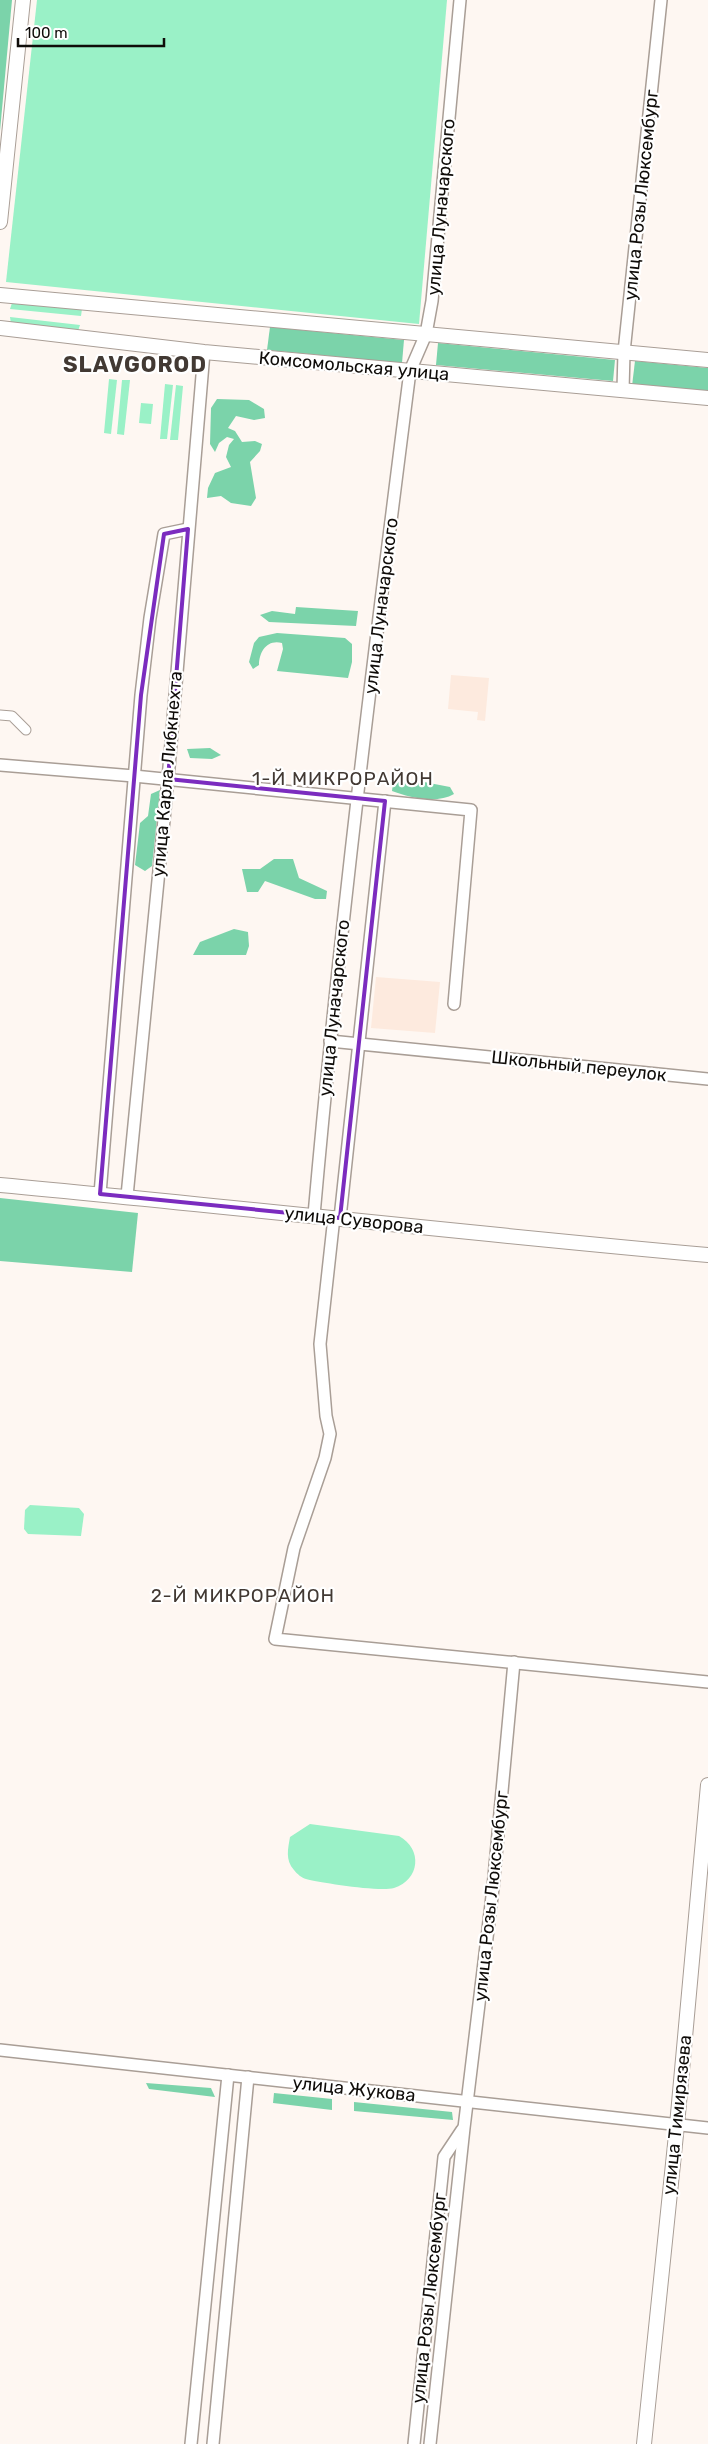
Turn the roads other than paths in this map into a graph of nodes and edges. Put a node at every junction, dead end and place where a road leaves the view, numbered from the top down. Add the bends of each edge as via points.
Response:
1 (22, 0) edge
2 (460, 0) edge
3 (661, 0) edge
4 (0, 222) edge
5 (0, 295) edge
6 (0, 328) edge
7 (426, 334) junction
8 (204, 352) junction
9 (624, 352) junction
10 (708, 360) edge
11 (410, 371) junction
12 (623, 390) junction
13 (708, 398) edge
14 (188, 529) junction
15 (0, 715) edge
16 (26, 730) dead end
17 (0, 765) edge
18 (134, 776) junction
19 (168, 779) junction
20 (357, 798) junction
21 (385, 801) junction
22 (454, 1004) dead end
23 (330, 1041) junction
24 (358, 1044) junction
25 (708, 1079) edge
26 (0, 1185) edge
27 (100, 1194) junction
28 (127, 1196) junction
29 (314, 1215) junction
30 (337, 1217) junction
31 (708, 1255) edge
32 (514, 1662) junction
33 (708, 1682) edge
34 (708, 1786) edge
35 (0, 2050) edge
36 (228, 2076) junction
37 (248, 2077) junction
38 (467, 2102) junction
39 (677, 2125) junction
40 (464, 2128) junction
41 (708, 2128) edge
42 (191, 2444) edge
43 (213, 2444) edge
44 (414, 2444) edge
45 (430, 2444) edge
46 (644, 2444) edge

1 - 4 street
2 - 7 street, улица Луначарского via 441,221
3 - 9 street, улица Розы Люксембург
5 - 7 street
6 - 8 street, Комсомольская улица
7 - 9 street
7 - 11 street, улица Луначарского
8 - 11 street, Комсомольская улица
8 - 14 street, улица Карла Либкнехта
9 - 10 street
9 - 12 street, улица Розы Люксембург
11 - 12 street, Комсомольская улица
11 - 20 street, улица Луначарского
12 - 13 street, Комсомольская улица
14 - 18 street, улица Карла Либкнехта via 164,534 150,618
14 - 19 street, улица Карла Либкнехта
15 - 16 street via 12,716
17 - 18 street
18 - 19 street
18 - 27 street, улица Карла Либкнехта
19 - 20 street
19 - 28 street, улица Карла Либкнехта
20 - 21 street
20 - 23 street, улица Луначарского
21 - 22 street via 471,810
21 - 24 street, улица Луначарского
23 - 24 street, Школьный переулок
23 - 29 street, улица Луначарского
24 - 25 street, Школьный переулок
24 - 30 street, улица Луначарского
26 - 27 street, улица Суворова
27 - 28 street, улица Суворова
28 - 29 street, улица Суворова
29 - 30 street, улица Суворова
30 - 31 street, улица Суворова
30 - 32 street, улица Луначарского via 320,1344 330,1434 294,1548 275,1639
32 - 33 street
32 - 38 street, улица Розы Люксембург via 493,1888
34 - 39 street, улица Тимирязева
35 - 36 street, улица Жукова
36 - 37 street, улица Жукова
36 - 42 street
37 - 38 street, улица Жукова
37 - 43 street
38 - 39 street, улица Жукова
38 - 40 street, улица Розы Люксембург
39 - 41 street, улица Жукова
39 - 46 street, улица Тимирязева
40 - 44 street, улица Розы Люксембург via 444,2157
40 - 45 street, улица Розы Люксембург

